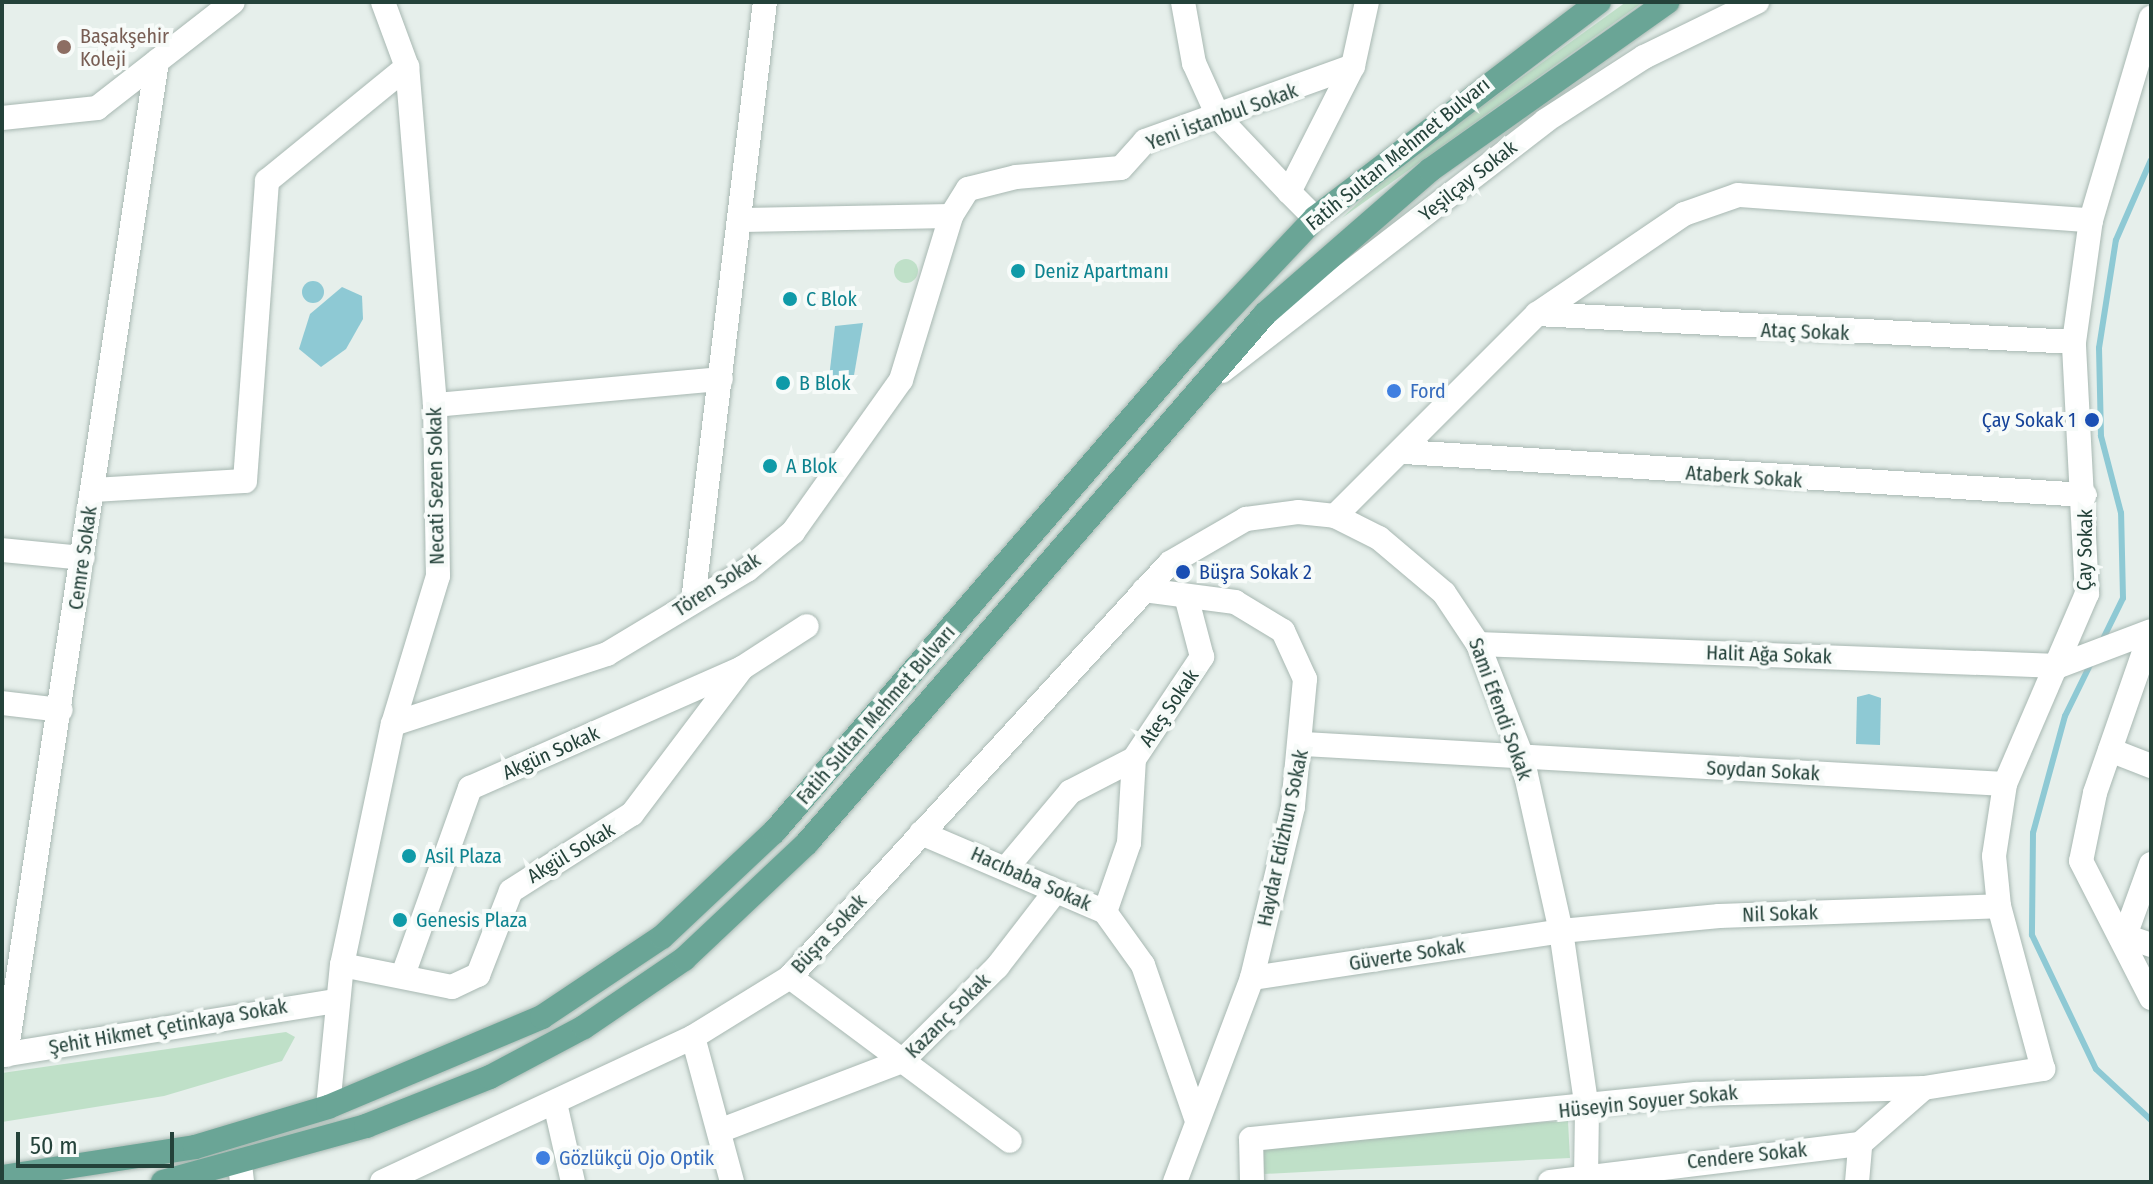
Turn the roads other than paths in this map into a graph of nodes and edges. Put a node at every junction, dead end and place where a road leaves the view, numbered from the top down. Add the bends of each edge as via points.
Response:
1 (233, 2) edge
2 (383, 2) edge
3 (765, 2) edge
4 (1183, 2) edge
5 (1367, 2) edge
6 (1599, 2) edge
7 (1667, 2) edge
8 (1757, 2) edge
9 (2151, 18) edge
10 (157, 61) junction
11 (1353, 66) junction
12 (407, 67) junction
13 (2, 118) edge
14 (1219, 118) junction
15 (1289, 192) junction
16 (951, 216) junction
17 (1315, 218) junction
18 (742, 220) junction
19 (2091, 220) junction
20 (1537, 314) junction
21 (2074, 342) junction
22 (721, 379) junction
23 (1198, 389) junction
24 (435, 405) junction
25 (1404, 452) junction
26 (93, 490) junction
27 (2085, 495) junction
28 (1335, 516) junction
29 (2, 550) edge
30 (83, 558) junction
31 (1144, 590) junction
32 (1186, 596) junction
33 (693, 601) junction
34 (807, 626) dead end
35 (2151, 632) edge
36 (1478, 644) junction
37 (2059, 666) junction
38 (742, 668) junction
39 (2, 703) edge
40 (61, 710) junction
41 (393, 724) junction
42 (1304, 744) junction
43 (2110, 750) junction
44 (1522, 757) junction
45 (1134, 759) junction
46 (2151, 766) edge
47 (2005, 784) junction
48 (921, 833) junction
49 (2151, 864) edge
50 (1008, 866) junction
51 (1055, 892) junction
52 (1999, 906) junction
53 (1105, 912) junction
54 (1561, 931) junction
55 (2125, 936) junction
56 (2151, 945) edge
57 (342, 965) junction
58 (403, 975) junction
59 (790, 977) junction
60 (1252, 978) junction
61 (2151, 998) edge
62 (334, 1001) junction
63 (693, 1037) junction
64 (4, 1055) edge
65 (902, 1061) junction
66 (2043, 1069) joint
67 (1924, 1088) junction
68 (555, 1103) junction
69 (328, 1107) junction
70 (1587, 1109) junction
71 (1197, 1121) junction
72 (719, 1131) junction
73 (1010, 1141) dead end
74 (1860, 1144) junction
75 (241, 1174) edge
76 (2, 1177) edge
77 (1586, 1180) edge
78 (163, 1182) edge
79 (382, 1182) edge
80 (573, 1182) edge
81 (732, 1182) edge
82 (1175, 1182) edge
83 (1252, 1182) edge
84 (1550, 1182) edge
85 (1857, 1182) edge

1 - 10 street
2 - 12 street, Necati Sezen Sokak
3 - 18 street
4 - 14 street via 1194,63
5 - 11 street
6 - 17 main road, Fatih Sultan Mehmet Bulvarı
7 - 23 main road, Fatih Sultan Mehmet Bulvarı via 1430,170 1319,262
8 - 23 street, Yeşilçay Sokak via 1644,57 1545,121
9 - 19 street, Çay Sokak
10 - 13 street via 97,108
10 - 26 street, Cemre Sokak
11 - 14 street, Yeni İstanbul Sokak
11 - 15 street
12 - 24 street, Necati Sezen Sokak
12 - 26 street via 267,181 245,481
14 - 15 street
14 - 16 street, Yeni İstanbul Sokak via 1145,141 1121,168 1016,177 968,189
15 - 17 street
16 - 18 street
16 - 33 street, Tören Sokak via 901,380 793,532
17 - 69 main road, Fatih Sultan Mehmet Bulvarı via 716,891 542,1017
18 - 22 street
19 - 20 street via 1738,195 1684,214
19 - 21 street, Çay Sokak
20 - 21 street, Ataç Sokak
20 - 25 street
21 - 27 street, Çay Sokak
22 - 24 street
22 - 33 street
23 - 75 main road, Fatih Sultan Mehmet Bulvarı via 807,843 684,959 584,1027 490,1077
24 - 41 street, Necati Sezen Sokak via 438,576
25 - 27 street, Ataberk Sokak
25 - 28 street
26 - 30 street, Cemre Sokak
27 - 37 street, Çay Sokak via 2087,594
28 - 31 street via 1246,519 1209,535
28 - 36 street, Sami Efendi Sokak via 1410,561 1444,593
29 - 30 street
30 - 40 street, Cemre Sokak
31 - 32 street, Haydar Edizhun Sokak
31 - 48 street, Büşra Sokak
32 - 42 street, Haydar Edizhun Sokak via 1235,602 1283,631 1305,679
32 - 45 street, Ateş Sokak via 1202,657
33 - 41 street, Tören Sokak via 607,654
34 - 38 street, Akgün Sokak
35 - 37 street
35 - 43 street
36 - 37 street, Halit Ağa Sokak
36 - 44 street, Sami Efendi Sokak
37 - 47 street, Çay Sokak
38 - 58 street, Akgün Sokak via 470,788
38 - 58 street, Akgül Sokak via 632,814 606,837 511,891 478,975 452,987
39 - 40 street
40 - 64 street, Cemre Sokak
41 - 57 street, Necati Sezen Sokak
42 - 44 street, Soydan Sokak
42 - 60 street, Haydar Edizhun Sokak
43 - 46 street
43 - 55 street via 2081,861
44 - 47 street, Soydan Sokak
44 - 54 street, Sami Efendi Sokak
45 - 50 street via 1070,792
45 - 53 street, Ateş Sokak via 1129,843
47 - 52 street, Çay Sokak via 1994,856
48 - 50 street, Hacıbaba Sokak
48 - 59 street, Büşra Sokak
49 - 55 street
50 - 51 street, Hacıbaba Sokak
51 - 53 street, Hacıbaba Sokak
51 - 65 street, Kazanç Sokak via 997,967
52 - 54 street, Nil Sokak via 1719,916
52 - 66 street, Çay Sokak via 2024,976
53 - 71 street, Hacıbaba Sokak via 1143,965
54 - 60 street, Güverte Sokak
54 - 70 street, Sami Efendi Sokak
55 - 56 street
55 - 61 street
57 - 58 street, Akgül Sokak
57 - 62 street, Necati Sezen Sokak
59 - 63 street, Büşra Sokak
59 - 65 street
60 - 71 street, Haydar Edizhun Sokak
62 - 64 street, Şehit Hikmet Çetinkaya Sokak via 264,1007
62 - 69 street, Necati Sezen Sokak
63 - 68 street, Büşra Sokak
63 - 72 street
65 - 72 street, Kazanç Sokak
65 - 73 street
66 - 67 street, Hüseyin Soyuer Sokak
67 - 70 street, Hüseyin Soyuer Sokak via 1696,1094
67 - 74 street
68 - 79 street, Büşra Sokak
68 - 80 street
69 - 76 main road, Fatih Sultan Mehmet Bulvarı via 195,1147
70 - 77 street, Sami Efendi Sokak
70 - 83 street, Hüseyin Soyuer Sokak via 1251,1139
71 - 82 street, Haydar Edizhun Sokak
72 - 81 street
74 - 77 street, Cendere Sokak
74 - 85 street
75 - 78 main road, Fatih Sultan Mehmet Bulvarı
77 - 84 street, Cendere Sokak

